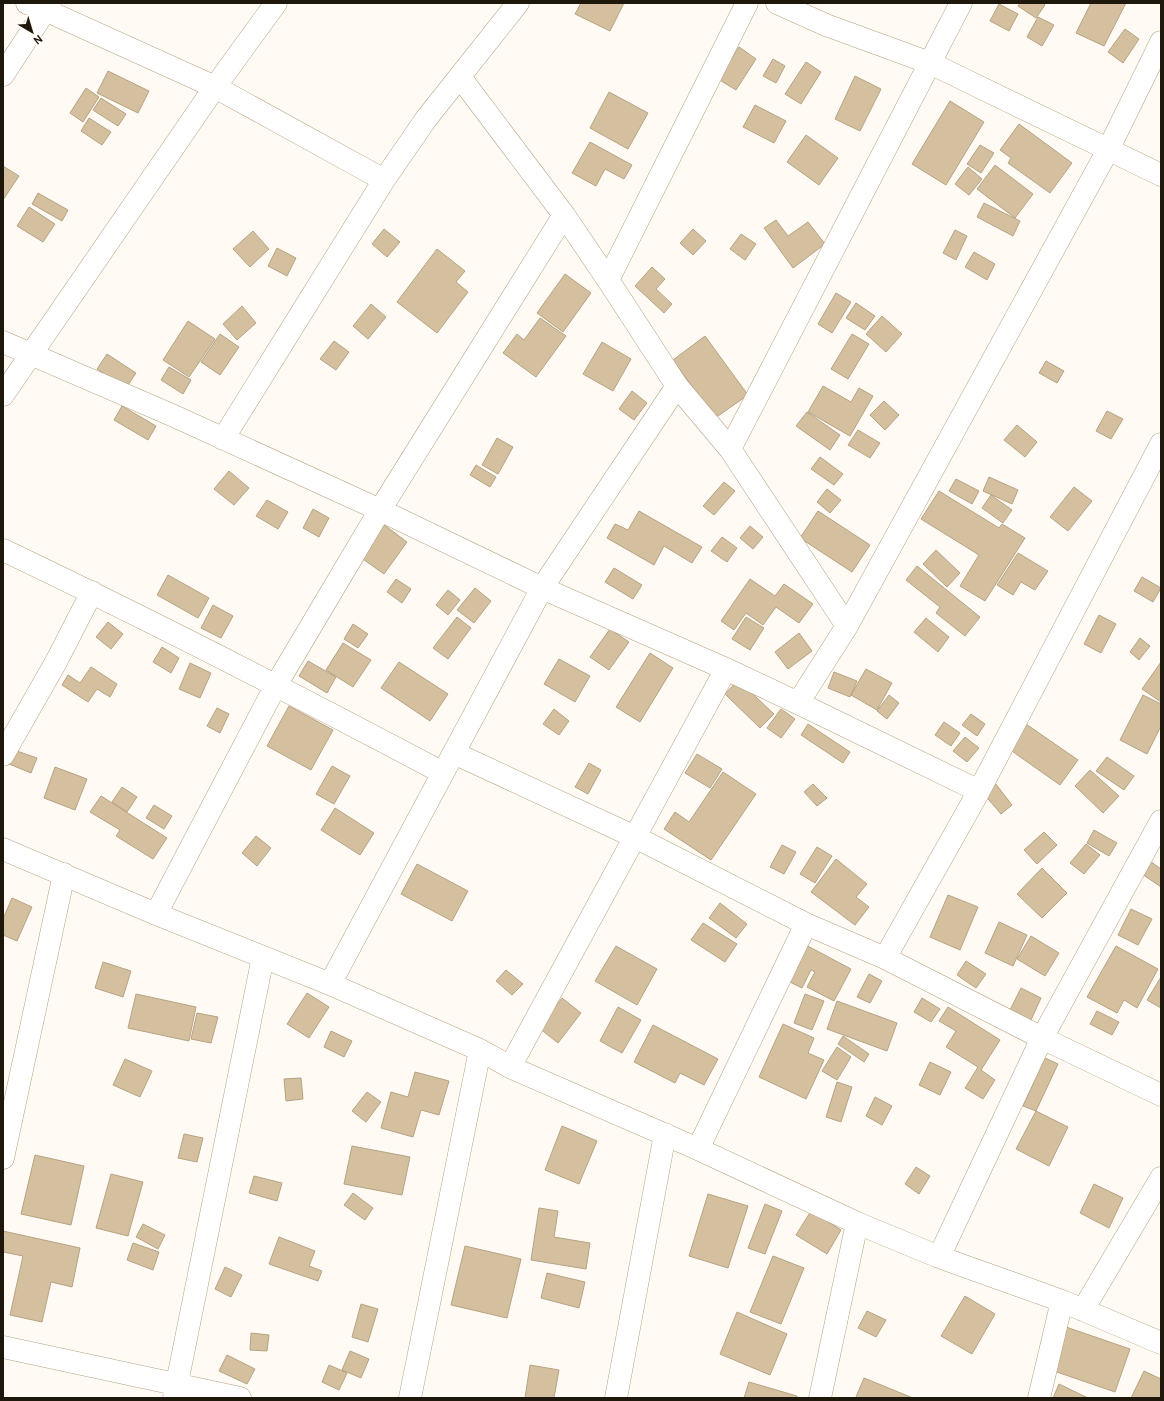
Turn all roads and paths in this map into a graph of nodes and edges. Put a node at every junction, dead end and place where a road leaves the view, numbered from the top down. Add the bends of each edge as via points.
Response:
1 (276, 3) edge
2 (518, 3) edge
3 (747, 3) edge
4 (778, 3) edge
5 (961, 3) edge
6 (41, 5) edge
7 (1161, 42) edge
8 (930, 63) junction
9 (3, 75) edge
10 (460, 77) junction
11 (215, 87) junction
12 (1108, 150) junction
13 (1161, 176) edge
14 (384, 180) junction
15 (564, 214) junction
16 (608, 280) junction
17 (3, 342) edge
18 (30, 355) junction
19 (677, 386) junction
20 (3, 395) edge
21 (223, 439) junction
22 (1161, 444) edge
23 (730, 449) junction
24 (380, 510) junction
25 (3, 550) edge
26 (542, 588) junction
27 (92, 592) junction
28 (847, 626) junction
29 (726, 669) junction
30 (276, 685) junction
31 (798, 703) junction
32 (454, 753) junction
33 (3, 755) edge
34 (443, 773) junction
35 (979, 791) junction
36 (1161, 821) edge
37 (635, 837) junction
38 (3, 849) edge
39 (64, 874) junction
40 (156, 914) junction
41 (806, 924) junction
42 (263, 957) junction
43 (885, 958) junction
44 (330, 984) junction
45 (1042, 1038) junction
46 (480, 1050) junction
47 (510, 1067) junction
48 (1161, 1095) edge
49 (665, 1134) junction
50 (698, 1149) junction
51 (3, 1158) edge
52 (1161, 1178) edge
53 (857, 1223) junction
54 (939, 1257) junction
55 (1062, 1302) junction
56 (1083, 1310) junction
57 (1161, 1343) edge
58 (3, 1347) edge
59 (176, 1391) edge
60 (240, 1398) edge
61 (410, 1398) edge
62 (616, 1398) edge
63 (820, 1398) edge
64 (1039, 1398) edge

1 - 11 street
2 - 10 street
3 - 16 street
4 - 8 street via 826,25
5 - 8 street
6 - 9 street
6 - 11 street
7 - 12 street
8 - 12 street
8 - 23 street
10 - 14 street via 426,119
10 - 15 street
11 - 14 street
11 - 18 street
12 - 13 street
12 - 28 street
14 - 21 street
15 - 16 street
15 - 24 street
16 - 19 street
17 - 18 street
18 - 20 street
18 - 21 street
19 - 23 street
19 - 26 street
21 - 24 street
22 - 35 street
23 - 28 street
24 - 26 street
24 - 30 street
25 - 27 street
26 - 29 street
26 - 32 street
27 - 30 street
27 - 33 street
28 - 31 street
29 - 31 street
29 - 37 street
30 - 34 street
30 - 40 street
31 - 35 street
32 - 34 street
32 - 37 street
34 - 44 street
35 - 43 street
36 - 45 street
37 - 41 street
37 - 47 street
38 - 39 street
39 - 40 street
39 - 51 street
40 - 42 street
41 - 43 street
41 - 50 street
42 - 44 street
42 - 59 street
43 - 45 street
44 - 46 street
45 - 48 street
45 - 54 street
46 - 47 street
46 - 61 street
47 - 49 street
49 - 50 street
49 - 62 street
50 - 53 street
52 - 56 street
53 - 54 street
53 - 63 street
54 - 55 street
55 - 56 street
55 - 64 street
56 - 57 street
58 - 59 street
59 - 60 street

